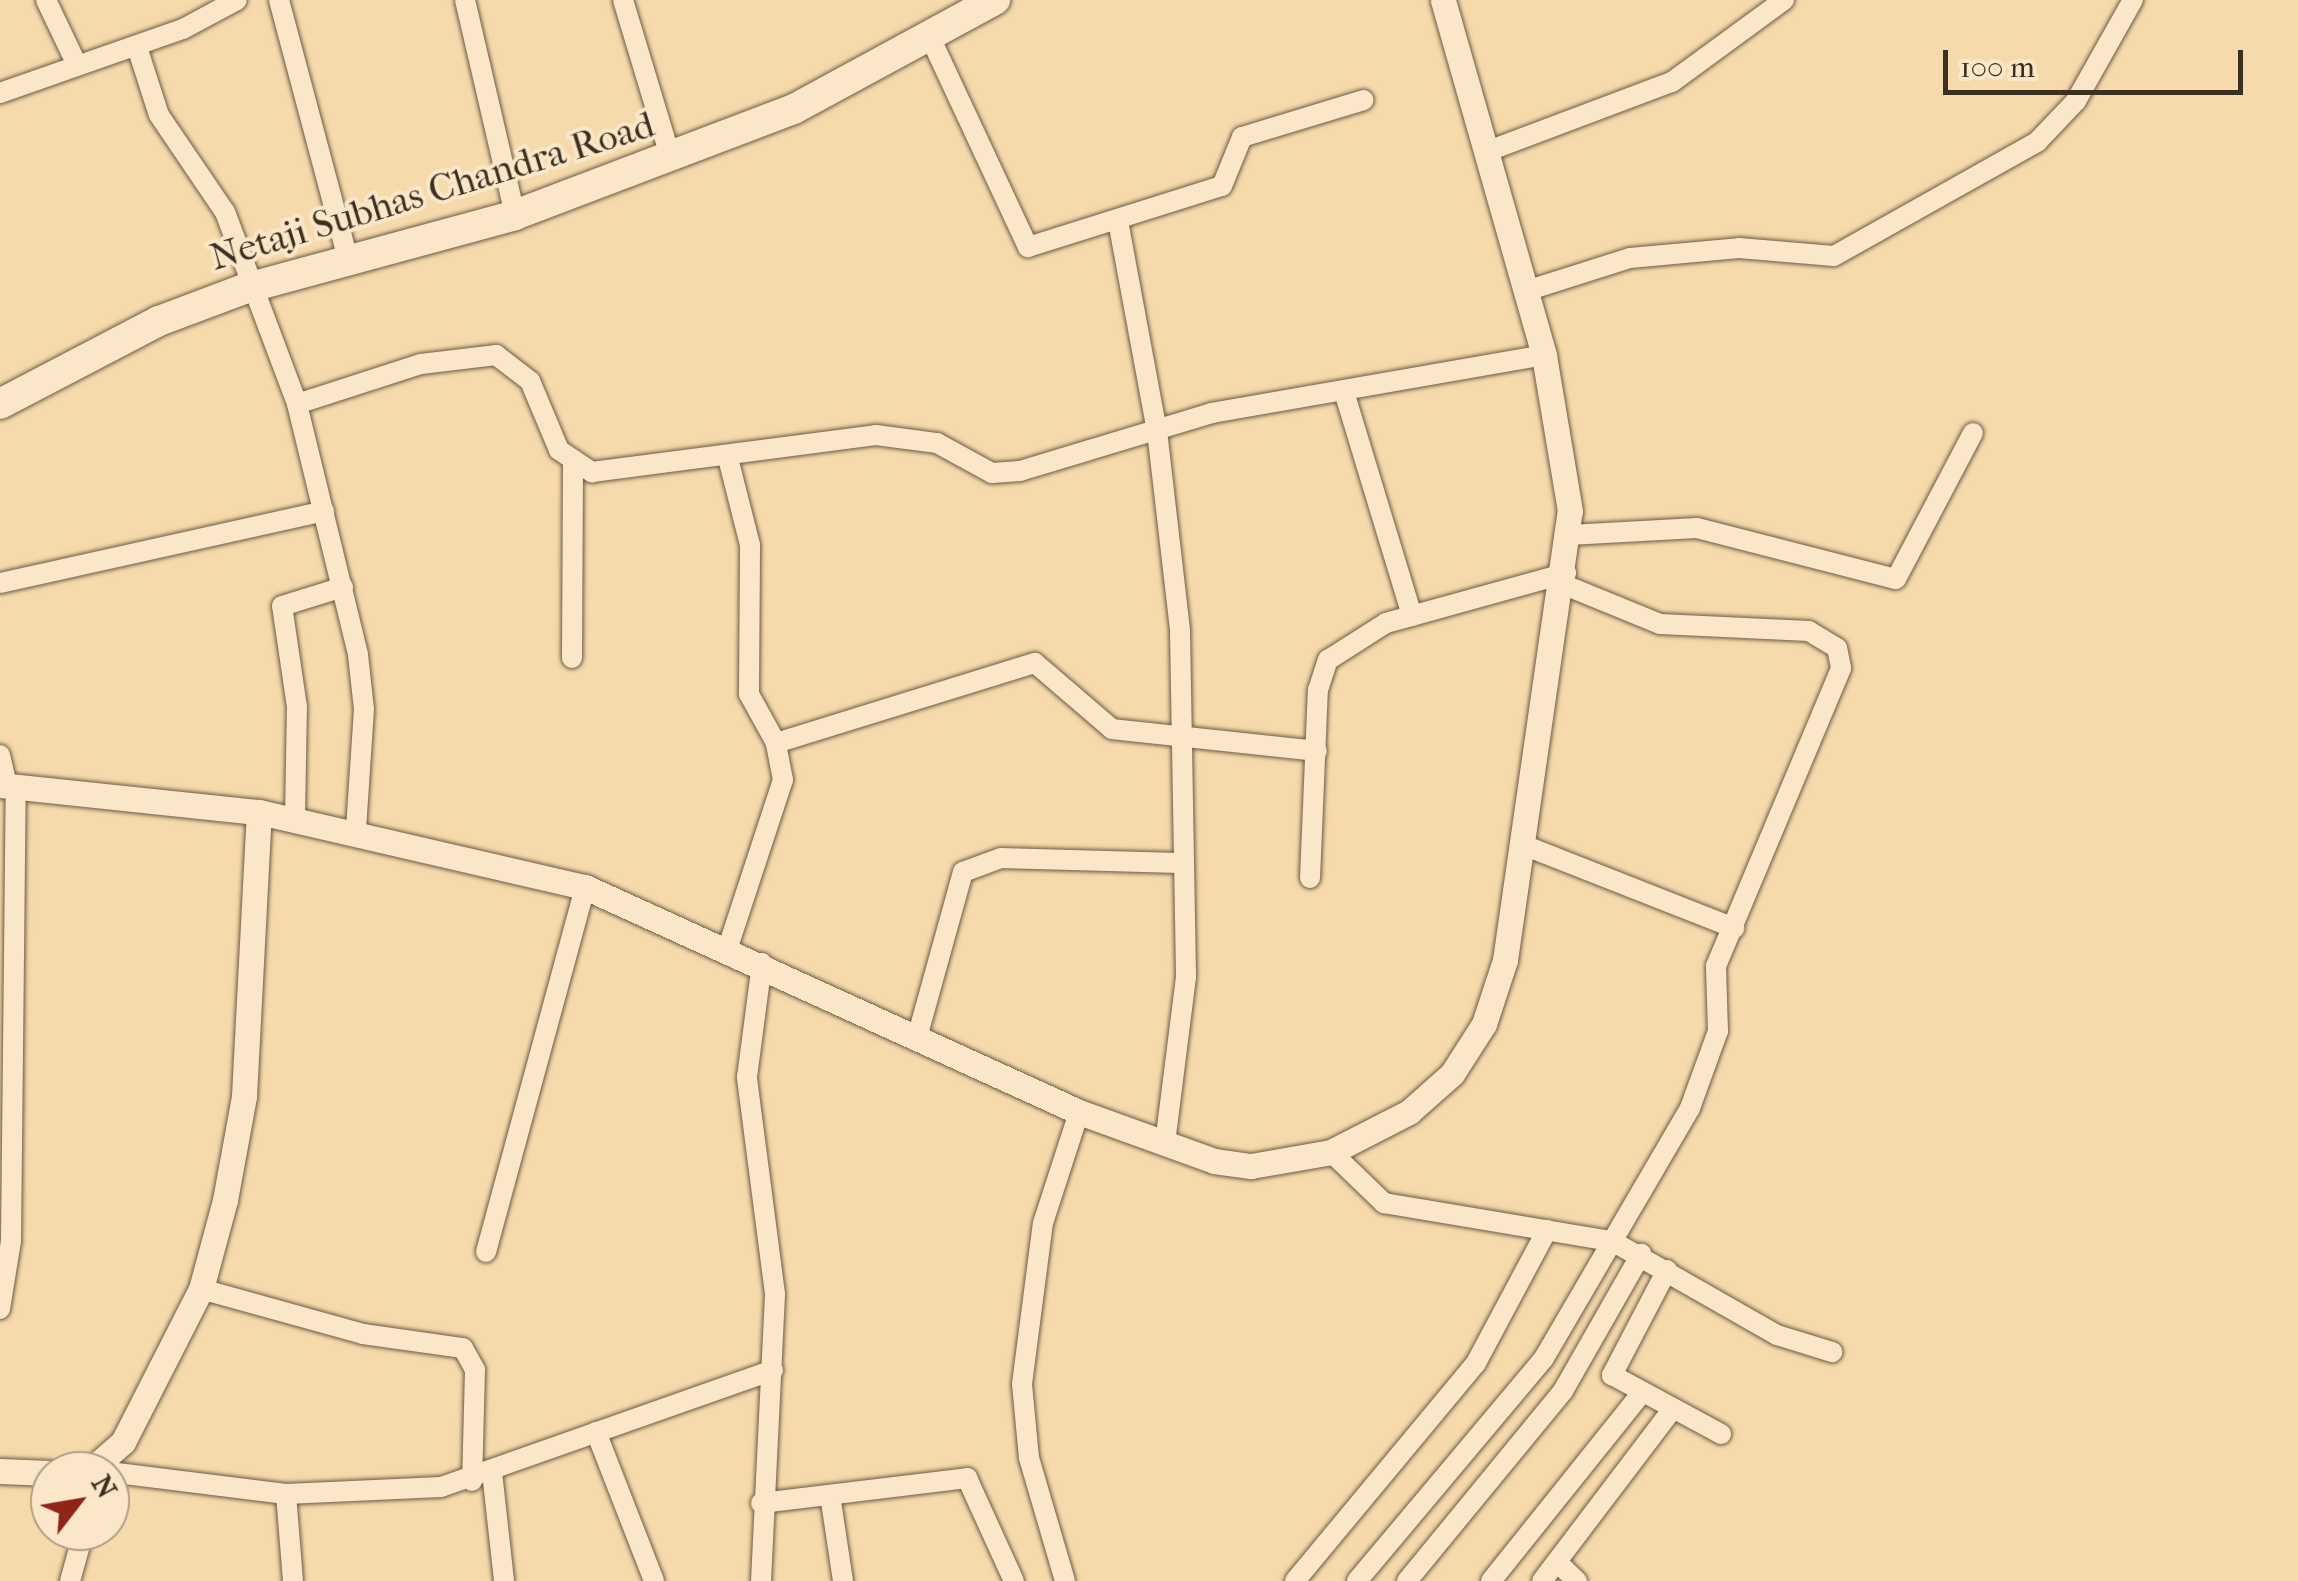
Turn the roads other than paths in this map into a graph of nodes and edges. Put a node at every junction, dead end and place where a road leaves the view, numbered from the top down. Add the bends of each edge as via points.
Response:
1 (46, 0) edge
2 (237, 0) edge
3 (278, 0) edge
4 (465, 0) edge
5 (623, 0) edge
6 (995, 0) edge
7 (1443, 0) edge
8 (1784, 0) edge
9 (2133, 0) edge
10 (930, 37) junction
11 (136, 47) junction
12 (76, 63) junction
13 (0, 93) edge
14 (1364, 100) dead end
15 (1488, 151) junction
16 (671, 159) junction
17 (515, 214) junction
18 (1118, 221) junction
19 (347, 255) junction
20 (246, 288) junction
21 (1526, 291) junction
22 (1544, 355) junction
23 (1344, 394) junction
24 (0, 404) edge
25 (297, 404) junction
26 (1157, 431) junction
27 (1973, 433) dead end
28 (728, 458) junction
29 (573, 466) junction
30 (324, 511) junction
31 (1569, 535) junction
32 (1566, 579) junction
33 (0, 583) edge
34 (343, 587) junction
35 (1412, 616) junction
36 (572, 658) dead end
37 (1179, 740) junction
38 (776, 743) junction
39 (1317, 751) junction
40 (0, 755) edge
41 (8, 785) edge
42 (259, 812) junction
43 (296, 818) junction
44 (356, 828) junction
45 (1526, 846) junction
46 (1178, 864) junction
47 (1310, 878) dead end
48 (585, 887) junction
49 (1734, 928) junction
50 (728, 947) junction
51 (762, 963) junction
52 (918, 1034) junction
53 (1079, 1112) junction
54 (1165, 1143) junction
55 (1330, 1152) junction
56 (1547, 1230) junction
57 (1612, 1241) junction
58 (486, 1252) dead end
59 (1641, 1254) junction
60 (1667, 1270) junction
61 (200, 1289) junction
62 (0, 1309) edge
63 (1832, 1352) dead end
64 (773, 1370) junction
65 (1641, 1394) junction
66 (1672, 1410) junction
67 (596, 1432) junction
68 (1721, 1434) dead end
69 (109, 1451) edge
70 (0, 1470) edge
71 (30, 1472) edge
72 (130, 1474) edge
73 (482, 1476) junction
74 (286, 1494) junction
75 (830, 1495) junction
76 (760, 1504) junction
77 (78, 1551) edge
78 (1557, 1562) junction
79 (70, 1581) edge
80 (294, 1581) edge
81 (504, 1581) edge
82 (654, 1581) edge
83 (761, 1581) edge
84 (843, 1581) edge
85 (1014, 1581) edge
86 (1065, 1581) edge
87 (1295, 1581) edge
88 (1357, 1581) edge
89 (1407, 1581) edge
90 (1491, 1581) edge
91 (1542, 1581) edge
92 (1577, 1581) edge

1 - 12 street
2 - 11 street
3 - 19 street
4 - 17 street
5 - 16 street
6 - 10 main road, Netaji Subhas Chandra Road
7 - 15 street
8 - 15 street via 1672,82
9 - 21 street via 2076,101 2038,142 1834,256 1739,248 1647,256
10 - 16 main road, Netaji Subhas Chandra Road via 794,110
10 - 18 street via 1028,246
11 - 12 street
11 - 20 street via 159,116 224,212
12 - 13 street
14 - 18 street via 1242,137 1222,186
15 - 21 street
16 - 17 main road, Netaji Subhas Chandra Road
17 - 19 main road, Netaji Subhas Chandra Road
18 - 26 street
19 - 20 main road, Netaji Subhas Chandra Road
20 - 24 main road, Netaji Subhas Chandra Road via 159,321
20 - 25 street
21 - 22 street
22 - 23 street
22 - 31 street
23 - 26 street
23 - 35 street
25 - 29 street via 422,364 496,355 530,381
25 - 30 street
26 - 28 street via 992,473 906,435
26 - 37 street via 1180,631
27 - 31 street via 1896,579 1697,528
28 - 29 street
28 - 38 street via 750,544 749,694
29 - 36 street
30 - 33 street
30 - 34 street
31 - 32 street
32 - 35 street
32 - 45 street
32 - 49 street via 1660,624 1809,632 1837,648 1841,668 1818,732
34 - 43 street via 282,606 296,707
34 - 44 street via 364,709
35 - 39 street via 1353,638 1328,660
37 - 38 street via 1094,722 1035,663
37 - 39 street
37 - 46 street
38 - 50 street via 783,780 773,826
39 - 47 street
40 - 41 street
41 - 42 street
41 - 62 street via 11,1242
42 - 43 street
42 - 61 street via 244,1096
43 - 44 street
44 - 48 street
45 - 49 street
45 - 55 street via 1505,960 1484,1024 1452,1074 1408,1112
46 - 52 street via 1001,858 963,872
46 - 54 street via 1186,977
48 - 50 street
48 - 58 street
49 - 57 street via 1716,966 1711,1062
50 - 51 street
51 - 52 street
51 - 64 street via 748,1077 775,1294
52 - 53 street
53 - 54 street
53 - 86 street via 1043,1223 1022,1384 1029,1458
54 - 55 street via 1252,1166
55 - 56 street via 1384,1203
56 - 57 street
56 - 87 street via 1476,1363
57 - 59 street
57 - 88 street via 1544,1358
59 - 60 street
59 - 89 street via 1563,1391
60 - 63 street via 1776,1335
60 - 65 street via 1612,1368
61 - 69 street
61 - 73 street via 363,1334 463,1348 475,1370
64 - 67 street
64 - 76 street
65 - 66 street
65 - 90 street
66 - 68 street
66 - 78 street
67 - 73 street
67 - 82 street
70 - 71 street
72 - 74 street
73 - 74 street
73 - 81 street
74 - 80 street
75 - 76 street
75 - 84 street
75 - 85 street via 967,1478
76 - 83 street
77 - 79 street
78 - 91 street
78 - 92 street

